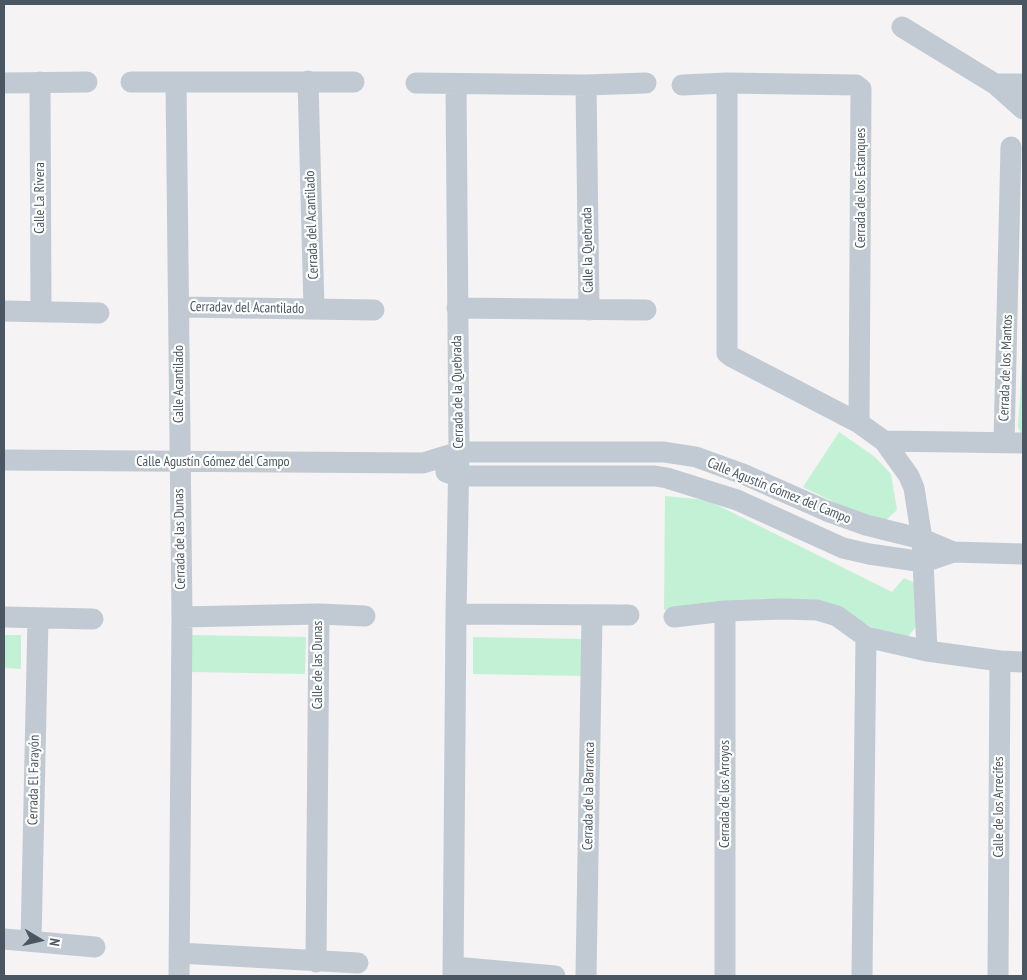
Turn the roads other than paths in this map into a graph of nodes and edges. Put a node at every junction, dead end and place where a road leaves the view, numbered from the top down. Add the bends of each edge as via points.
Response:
1 (902, 27) dead end
2 (40, 82) junction
3 (87, 82) dead end
4 (131, 82) dead end
5 (176, 82) junction
6 (308, 82) junction
7 (354, 82) dead end
8 (4, 83) edge
9 (416, 83) dead end
10 (646, 83) dead end
11 (727, 83) junction
12 (456, 84) junction
13 (682, 84) dead end
14 (995, 84) junction
15 (1023, 84) edge
16 (586, 85) junction
17 (1023, 109) edge
18 (1012, 147) dead end
19 (1016, 302) edge
20 (180, 307) junction
21 (457, 308) junction
22 (314, 309) junction
23 (374, 310) dead end
24 (589, 310) junction
25 (646, 310) dead end
26 (4, 311) edge
27 (41, 311) junction
28 (99, 312) dead end
29 (859, 423) junction
30 (884, 441) junction
31 (1014, 442) edge
32 (459, 452) junction
33 (4, 460) edge
34 (179, 462) junction
35 (423, 463) junction
36 (743, 474) junction
37 (458, 476) junction
38 (737, 500) junction
39 (922, 539) junction
40 (953, 552) junction
41 (1023, 554) edge
42 (924, 562) junction
43 (725, 611) junction
44 (319, 614) junction
45 (456, 614) junction
46 (629, 615) dead end
47 (364, 616) dead end
48 (592, 616) junction
49 (674, 616) dead end
50 (4, 617) edge
51 (182, 617) junction
52 (38, 618) junction
53 (93, 619) dead end
54 (866, 637) junction
55 (927, 651) junction
56 (1000, 661) junction
57 (1023, 662) edge
58 (4, 939) edge
59 (30, 941) junction
60 (94, 947) dead end
61 (179, 953) junction
62 (316, 962) junction
63 (358, 963) dead end
64 (453, 972) edge
65 (179, 976) edge
66 (555, 976) edge
67 (586, 976) edge
68 (725, 976) edge
69 (862, 976) edge
70 (998, 976) edge

1 - 14 street
2 - 3 street
2 - 8 street
2 - 27 street, Calle La Rivera
4 - 5 street
5 - 6 street
5 - 20 street
6 - 7 street
6 - 22 street, Cerrada del Acantilado
9 - 12 street
10 - 16 street
11 - 13 street, Cerrada de los Estanques
11 - 29 street via 727,353
11 - 29 street, Cerrada de los Estanques via 856,85 861,89
12 - 16 street
12 - 21 street
14 - 15 street
14 - 17 street
16 - 24 street, Calle la Quebrada
18 - 19 street, Cerrada de los Mantos
19 - 31 street, Cerrada de los Mantos
20 - 22 street, Cerradav del Acantilado
20 - 34 street, Calle Acantilado
21 - 24 street, Calle la Quebrada
21 - 32 street, Cerrada de la Quebrada
22 - 23 street
24 - 25 street
26 - 27 street
27 - 28 street
29 - 30 street
30 - 31 street, Cerrada de los Mantos
30 - 39 street via 910,476
32 - 35 street, Calle Agustín Gómez del Campo
32 - 36 street, Calle Agustín Gómez del Campo via 664,452 696,458
32 - 37 street, Cerrada de la Quebrada
33 - 34 street, Calle Agustín Gómez del Campo
34 - 35 street, Calle Agustín Gómez del Campo
34 - 51 street, Cerrada de las Dunas
35 - 37 street, Calle Agustín Gómez del Campo
36 - 38 street
36 - 39 street, Calle Agustín Gómez del Campo via 836,515
37 - 38 street, Calle Agustín Gómez del Campo via 655,476 682,481
37 - 45 street
38 - 42 street, Calle Agustín Gómez del Campo via 843,548
39 - 40 street, Calle Agustín Gómez del Campo
39 - 42 street
40 - 41 street, Calle Agustín Gómez del Campo
40 - 42 street, Calle Agustín Gómez del Campo
42 - 55 street
43 - 49 street
43 - 54 street via 816,610 837,616
43 - 68 street, Cerrada de los Arroyos
44 - 47 street
44 - 51 street, Calle de las Dunas
44 - 62 street, Calle de las Dunas
45 - 48 street
45 - 64 street
46 - 48 street
48 - 67 street, Cerrada de la Barranca
50 - 52 street
51 - 61 street
52 - 53 street
52 - 59 street, Cerrada El Farayón
54 - 55 street
54 - 69 street
55 - 56 street
56 - 57 street
56 - 70 street, Calle de los Arrecifes
58 - 59 street
59 - 60 street
61 - 62 street
61 - 65 street
62 - 63 street
64 - 66 street

